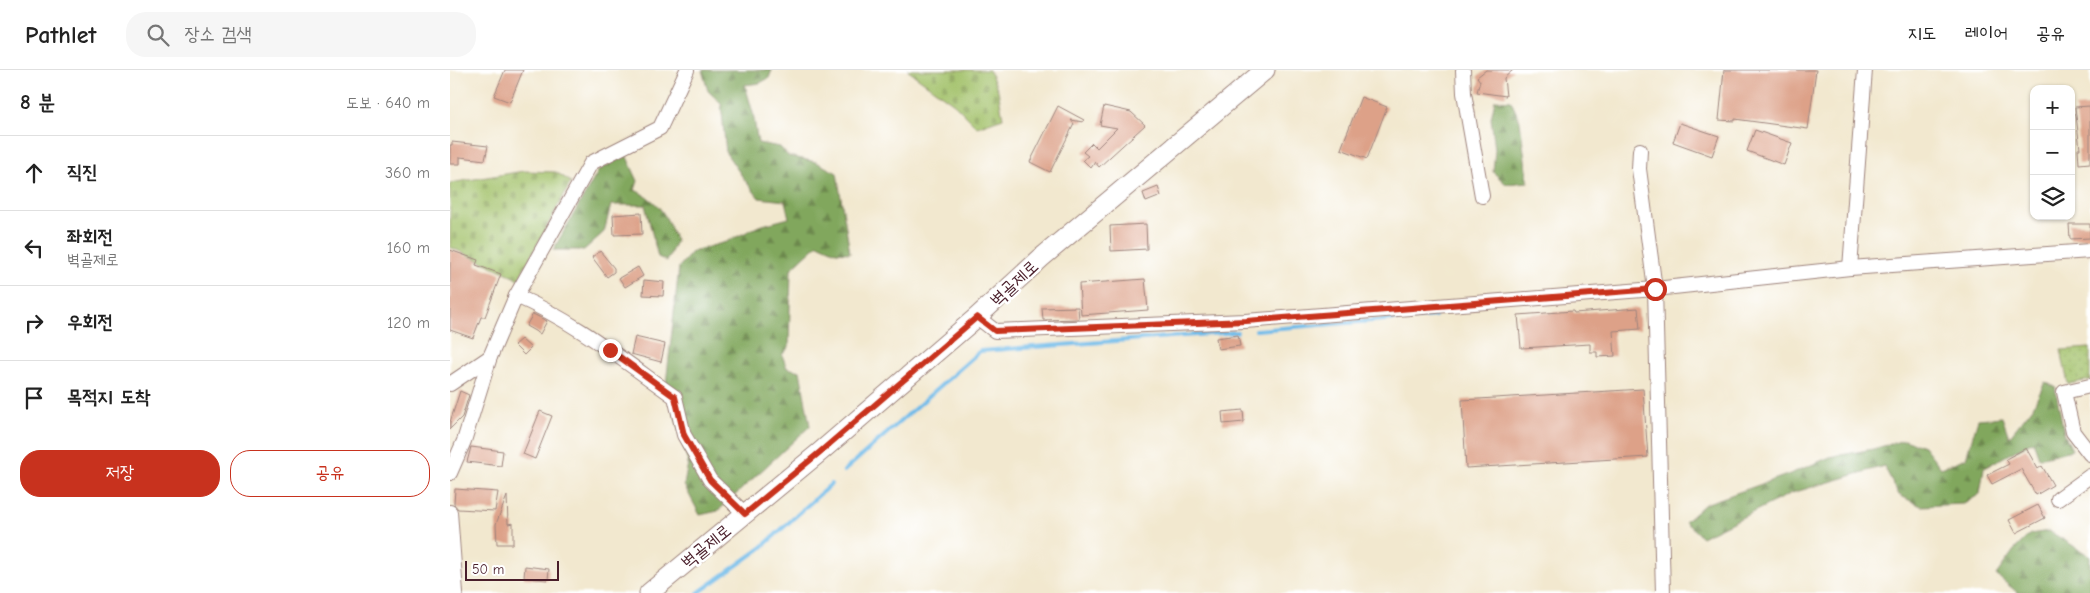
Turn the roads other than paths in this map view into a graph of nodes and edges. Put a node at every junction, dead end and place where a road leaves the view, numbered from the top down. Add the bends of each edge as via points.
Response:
1 (687, 70) edge
2 (1265, 70) edge
3 (1463, 70) edge
4 (1866, 70) edge
5 (1640, 150) dead end
6 (1482, 196) dead end
7 (2090, 251) edge
8 (1850, 268) junction
9 (1655, 289) junction
10 (516, 296) junction
11 (977, 317) junction
12 (490, 357) junction
13 (450, 384) edge
14 (2090, 386) edge
15 (2090, 454) edge
16 (450, 473) edge
17 (2090, 476) edge
18 (2058, 499) dead end
19 (450, 512) edge
20 (745, 514) junction
21 (456, 593) edge
22 (649, 593) edge
23 (1662, 593) edge

1 - 10 street via 660,128 591,163
2 - 11 street, 벽골제로 via 1041,258
3 - 6 street
4 - 8 street
5 - 9 street via 1639,169
7 - 8 street
8 - 9 street
9 - 11 street via 1246,321 995,331
9 - 23 street
10 - 12 street
10 - 20 street via 601,344 675,397 684,435 710,480
11 - 20 street, 벽골제로
12 - 13 street
12 - 16 street via 464,441
14 - 15 street via 2064,392 2073,432
17 - 18 street
19 - 21 street
20 - 22 street, 벽골제로

